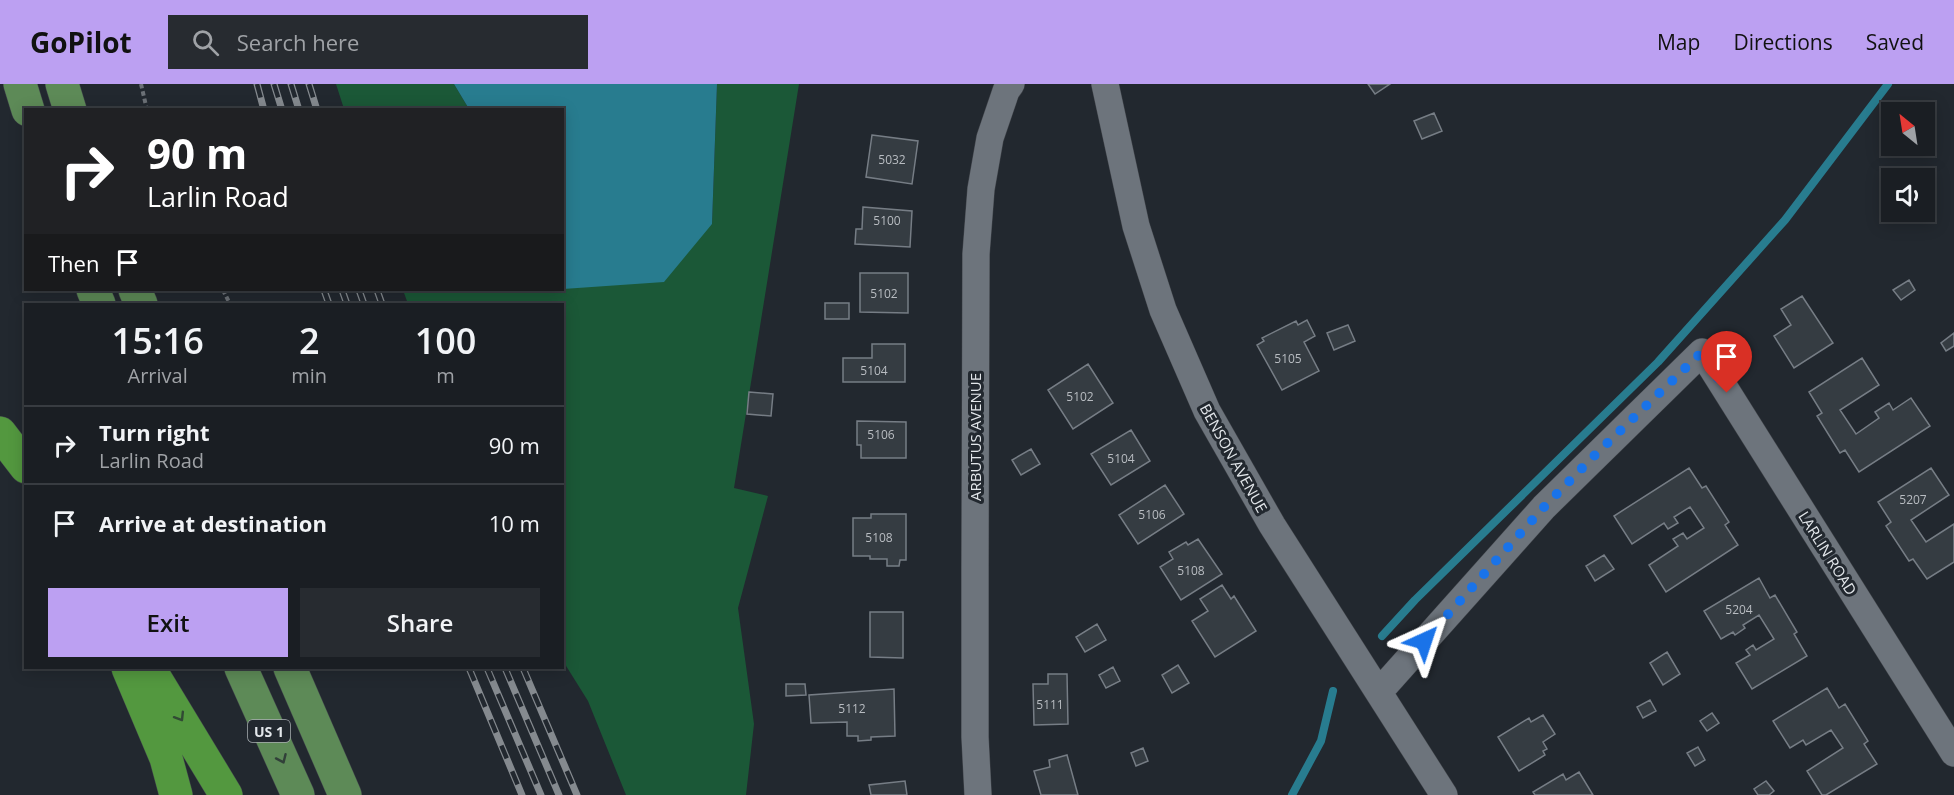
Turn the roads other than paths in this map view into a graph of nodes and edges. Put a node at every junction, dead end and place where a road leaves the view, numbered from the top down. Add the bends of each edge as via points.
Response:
1 (20, 84) edge
2 (62, 84) edge
3 (1011, 84) edge
4 (1105, 84) edge
5 (27, 108) edge
6 (69, 108) edge
7 (0, 433) edge
8 (24, 464) edge
9 (128, 669) edge
10 (150, 669) edge
11 (241, 669) edge
12 (290, 669) edge
13 (1378, 692) junction
14 (1954, 753) edge
15 (176, 795) edge
16 (226, 795) edge
17 (298, 795) edge
18 (345, 795) edge
19 (978, 795) edge
20 (1444, 795) edge

1 - 5 main road
2 - 6 main road
3 - 19 street, ARBUTUS AVENUE via 990,138 976,254
4 - 13 street, BENSON AVENUE via 1136,226 1163,310 1207,411 1272,525
7 - 8 highway
9 - 15 highway via 166,758
10 -> 16 highway
11 -> 17 main road, US 1
12 - 18 main road, US 1
13 - 14 street, LARLIN ROAD via 1544,507 1702,352
13 - 20 street, BENSON AVENUE

